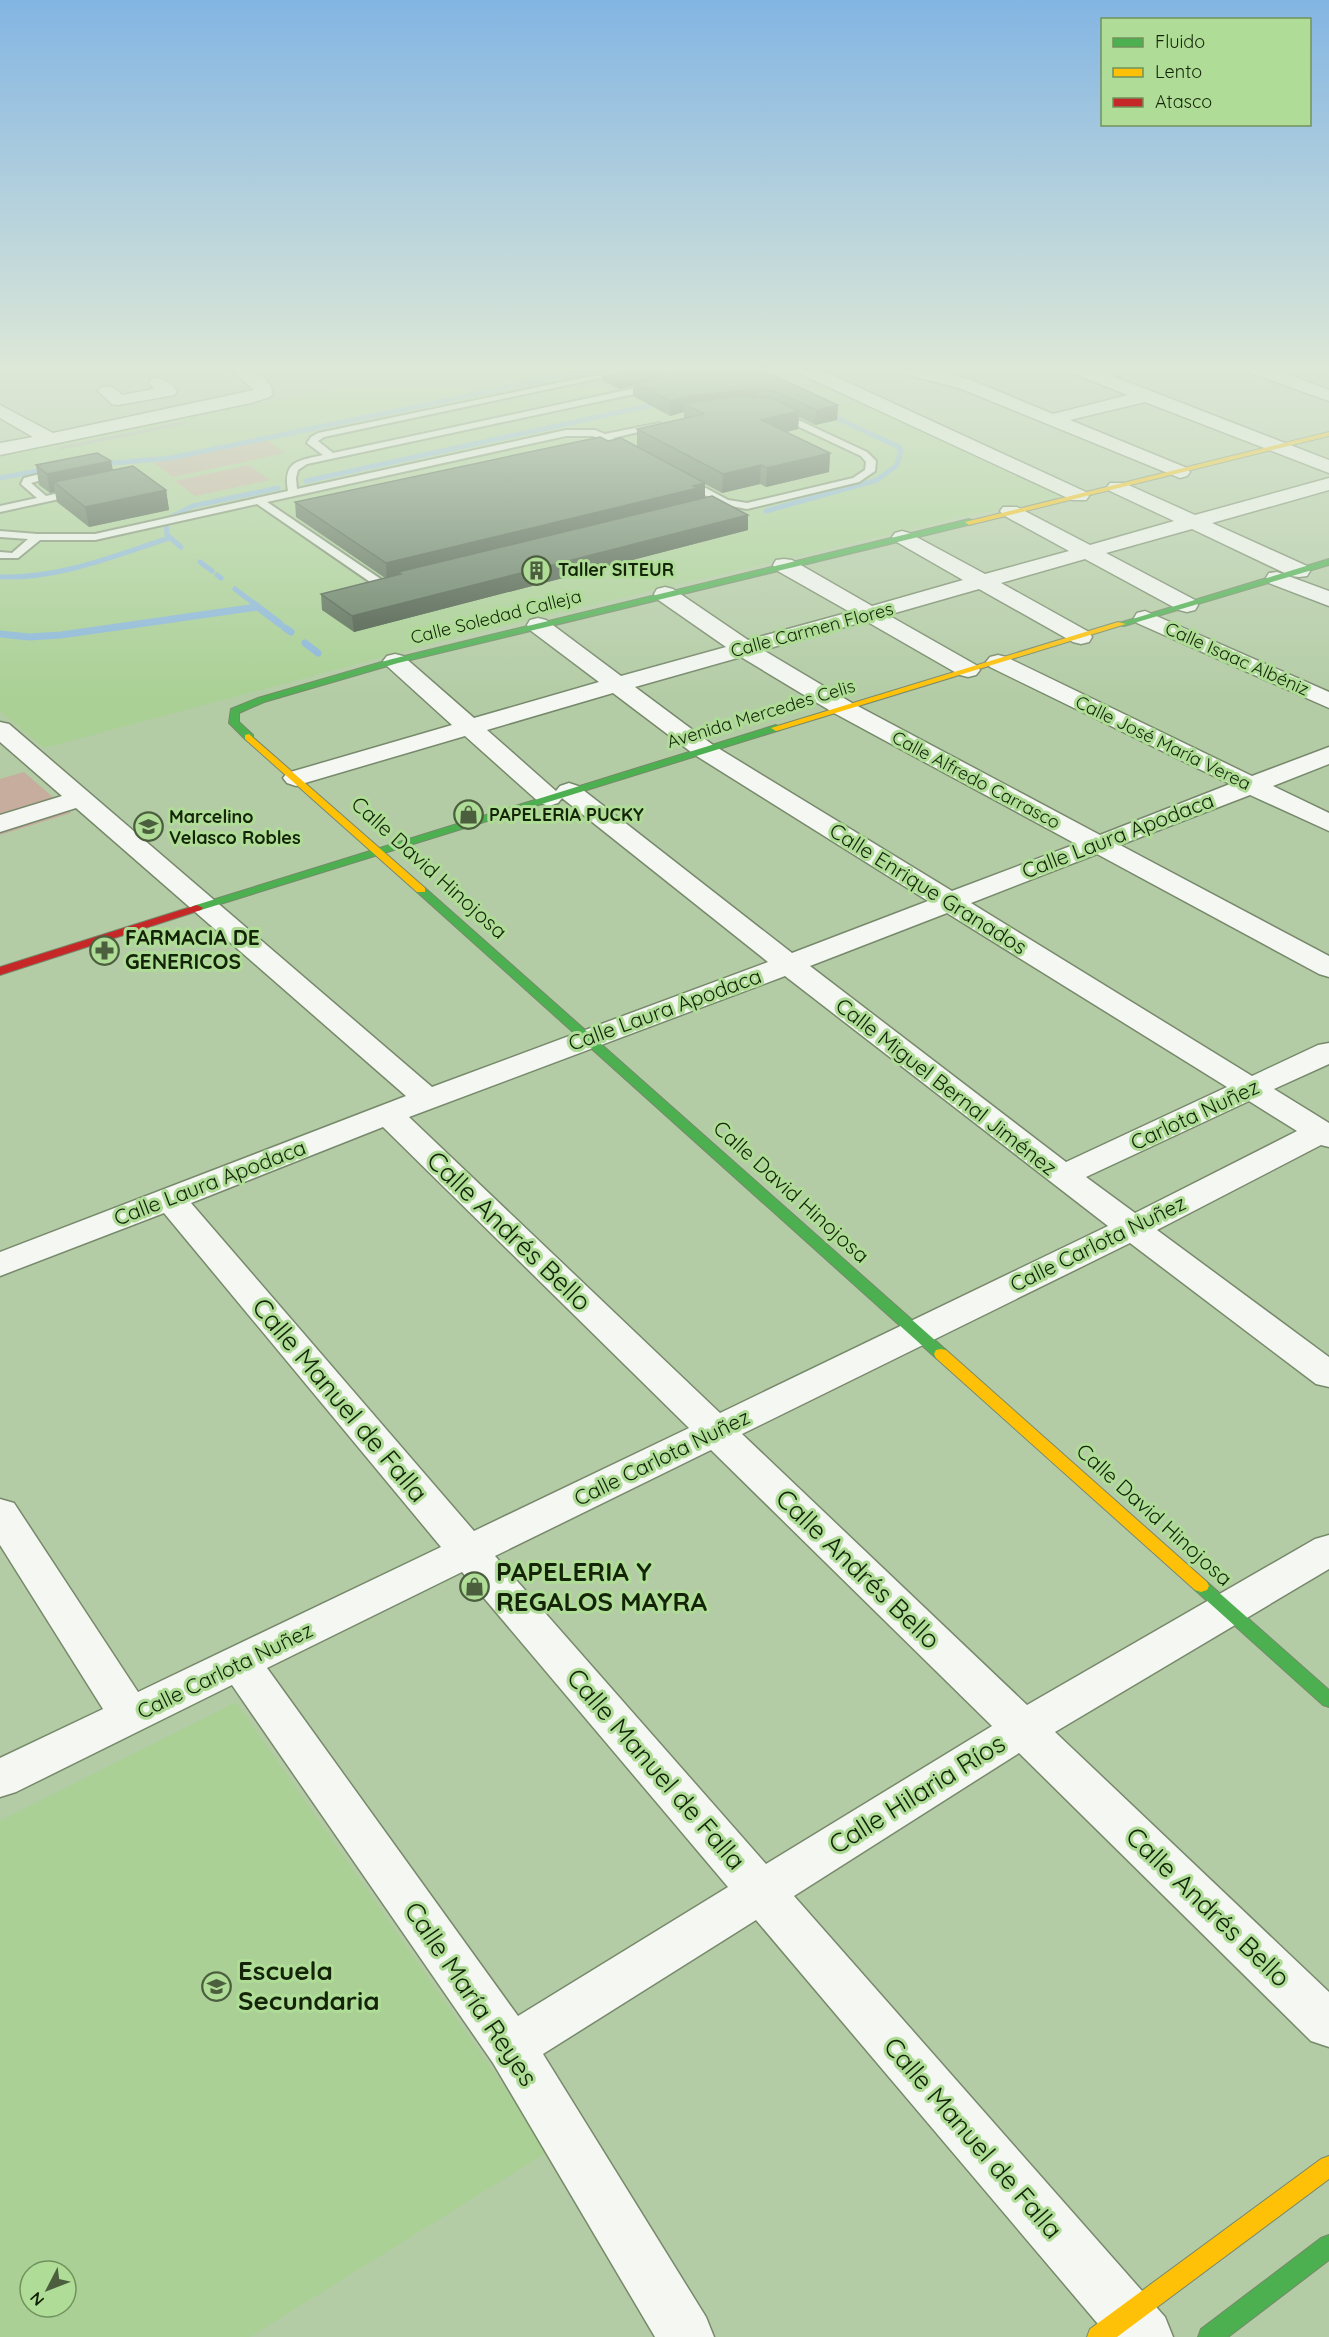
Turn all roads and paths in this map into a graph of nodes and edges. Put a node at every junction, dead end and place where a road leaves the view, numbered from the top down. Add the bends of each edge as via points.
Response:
1 (35, 478) edge
2 (291, 478) edge
3 (361, 478) edge
4 (681, 478) edge
5 (860, 478) edge
6 (1042, 478) edge
7 (1155, 478) edge
8 (1329, 484) edge
9 (1117, 487) junction
10 (86, 491) edge
11 (293, 493) junction
12 (1079, 495) junction
13 (45, 500) junction
14 (259, 501) junction
15 (725, 502) junction
16 (702, 507) edge
17 (0, 509) edge
18 (1010, 511) junction
19 (1195, 523) junction
20 (0, 534) edge
21 (37, 537) junction
22 (902, 537) junction
23 (1089, 553) junction
24 (0, 555) edge
25 (1329, 562) edge
26 (784, 565) junction
27 (1299, 571) junction
28 (1277, 578) junction
29 (405, 580) edge
30 (984, 582) junction
31 (665, 594) junction
32 (1329, 598) edge
33 (1187, 605) junction
34 (870, 615) junction
35 (1145, 618) junction
36 (538, 625) junction
37 (1081, 637) junction
38 (745, 649) junction
39 (395, 661) junction
40 (998, 662) junction
41 (968, 670) junction
42 (615, 685) junction
43 (1329, 701) edge
44 (843, 708) junction
45 (234, 711) joint
46 (470, 727) junction
47 (0, 729) edge
48 (704, 750) junction
49 (1329, 755) edge
50 (296, 778) junction
51 (1249, 785) junction
52 (559, 794) junction
53 (80, 798) junction
54 (1329, 823) edge
55 (0, 824) edge
56 (1098, 845) junction
57 (377, 850) junction
58 (948, 902) junction
59 (204, 904) junction
60 (787, 965) junction
61 (1329, 968) edge
62 (0, 971) edge
63 (588, 1039) junction
64 (1329, 1052) edge
65 (1253, 1089) junction
66 (428, 1099) junction
67 (388, 1114) junction
68 (1325, 1135) edge
69 (1062, 1176) junction
70 (170, 1199) junction
71 (1131, 1229) junction
72 (0, 1265) edge
73 (918, 1333) junction
74 (1329, 1375) edge
75 (716, 1432) junction
76 (0, 1513) edge
77 (1329, 1550) edge
78 (469, 1552) junction
79 (1228, 1610) junction
80 (240, 1663) junction
81 (1329, 1700) edge
82 (130, 1717) junction
83 (1023, 1729) junction
84 (0, 1779) edge
85 (760, 1891) junction
86 (1329, 2025) edge
87 (511, 2047) junction
88 (1329, 2166) edge
89 (1329, 2246) edge
90 (1123, 2330) edge
91 (686, 2337) edge
92 (1209, 2337) edge

1 - 13 lane via 26,484
2 - 11 lane
3 - 11 lane
4 - 15 lane
5 - 15 lane via 758,505
6 - 12 street
7 - 9 street, Calle Soledad Calleja
8 - 19 street, Calle Carmen Flores
9 - 12 street, Calle Soledad Calleja
9 - 19 street
10 - 13 lane
11 - 14 lane
12 - 18 street, Calle Soledad Calleja
13 - 17 lane
14 - 21 lane via 95,537
14 - 29 lane via 383,586
15 - 16 lane
18 - 22 street, Calle Soledad Calleja
18 - 23 street, Calle Isaac Albéniz
19 - 23 street, Calle Carmen Flores
19 - 27 street
20 - 21 lane
21 - 24 lane via 14,556
22 - 26 street, Calle Soledad Calleja
22 - 30 street
23 - 30 street, Calle Carmen Flores
23 - 33 street, Calle Isaac Albéniz
25 - 27 street, Avenida Mercedes Celis
26 - 31 street, Calle Soledad Calleja
26 - 34 street
27 - 28 street, Avenida Mercedes Celis
28 - 32 street
28 - 33 street, Avenida Mercedes Celis
30 - 34 street, Calle Carmen Flores
30 - 37 street
31 - 36 street, Calle Soledad Calleja
31 - 38 street, Calle Alfredo Carrasco
33 - 35 street, Avenida Mercedes Celis
34 - 38 street, Calle Carmen Flores
34 - 41 street
35 - 37 street, Avenida Mercedes Celis
35 - 43 street, Calle Isaac Albéniz
36 - 39 street, Calle Soledad Calleja
36 - 42 street, Calle Enrique Granados
37 - 40 street, Avenida Mercedes Celis
38 - 42 street, Calle Carmen Flores
38 - 44 street, Calle Alfredo Carrasco
39 - 45 street, Calle Soledad Calleja
39 - 46 street, Calle Miguel Bernal Jiménez
40 - 41 street, Avenida Mercedes Celis
40 - 51 street, Calle José María Verea
41 - 44 street, Avenida Mercedes Celis
42 - 46 street, Calle Carmen Flores
42 - 48 street, Calle Enrique Granados
44 - 48 street, Avenida Mercedes Celis
44 - 56 street, Calle Alfredo Carrasco
45 - 50 street, Calle David Hinojosa via 234,723
46 - 50 street, Calle Carmen Flores
46 - 52 street, Calle Miguel Bernal Jiménez
47 - 53 street
48 - 52 street, Avenida Mercedes Celis
48 - 58 street, Calle Enrique Granados
49 - 51 street, Calle Laura Apodaca
50 - 57 street, Calle David Hinojosa
51 - 54 street, Calle José María Verea
51 - 56 street, Calle Laura Apodaca
52 - 57 street, Avenida Mercedes Celis
52 - 60 street, Calle Miguel Bernal Jiménez
53 - 55 street
53 - 59 street
56 - 58 street, Calle Laura Apodaca
56 - 61 street, Calle Alfredo Carrasco
57 - 59 street, Avenida Mercedes Celis
57 - 63 street, Calle David Hinojosa
58 - 60 street, Calle Laura Apodaca
58 - 65 street, Calle Enrique Granados
59 - 62 street, Avenida Mercedes Celis
59 - 66 street
60 - 63 street, Calle Laura Apodaca
60 - 69 street, Calle Miguel Bernal Jiménez
63 - 66 street, Calle Laura Apodaca
63 - 73 street, Calle David Hinojosa
64 - 65 street, Carlota Nuñez
65 - 68 street, Calle Enrique Granados
65 - 69 street, Carlota Nuñez
66 - 67 street, Calle Laura Apodaca
67 - 70 street, Calle Laura Apodaca
67 - 75 street, Calle Andrés Bello
68 - 71 street, Calle Carlota Nuñez
69 - 71 street, Calle Miguel Bernal Jiménez
70 - 72 street, Calle Laura Apodaca
70 - 78 street, Calle Manuel de Falla
71 - 73 street, Calle Carlota Nuñez
71 - 74 street, Calle Miguel Bernal Jiménez
73 - 75 street, Calle Carlota Nuñez
73 - 79 street, Calle David Hinojosa
75 - 78 street, Calle Carlota Nuñez
75 - 83 street, Calle Andrés Bello
76 - 82 street
77 - 79 street, Calle Hilaria Ríos
78 - 80 street, Calle Carlota Nuñez
78 - 85 street, Calle Manuel de Falla
79 - 81 street, Calle David Hinojosa
79 - 83 street, Calle Hilaria Ríos
80 - 82 street, Calle Carlota Nuñez
80 - 87 street, Calle María Reyes
82 - 84 street, Calle Carlota Nuñez
83 - 85 street, Calle Hilaria Ríos
83 - 86 street, Calle Andrés Bello
85 - 87 street, Calle Hilaria Ríos
85 - 90 street, Calle Manuel de Falla
87 - 91 street, Calle María Reyes
88 - 90 street
89 - 92 street

